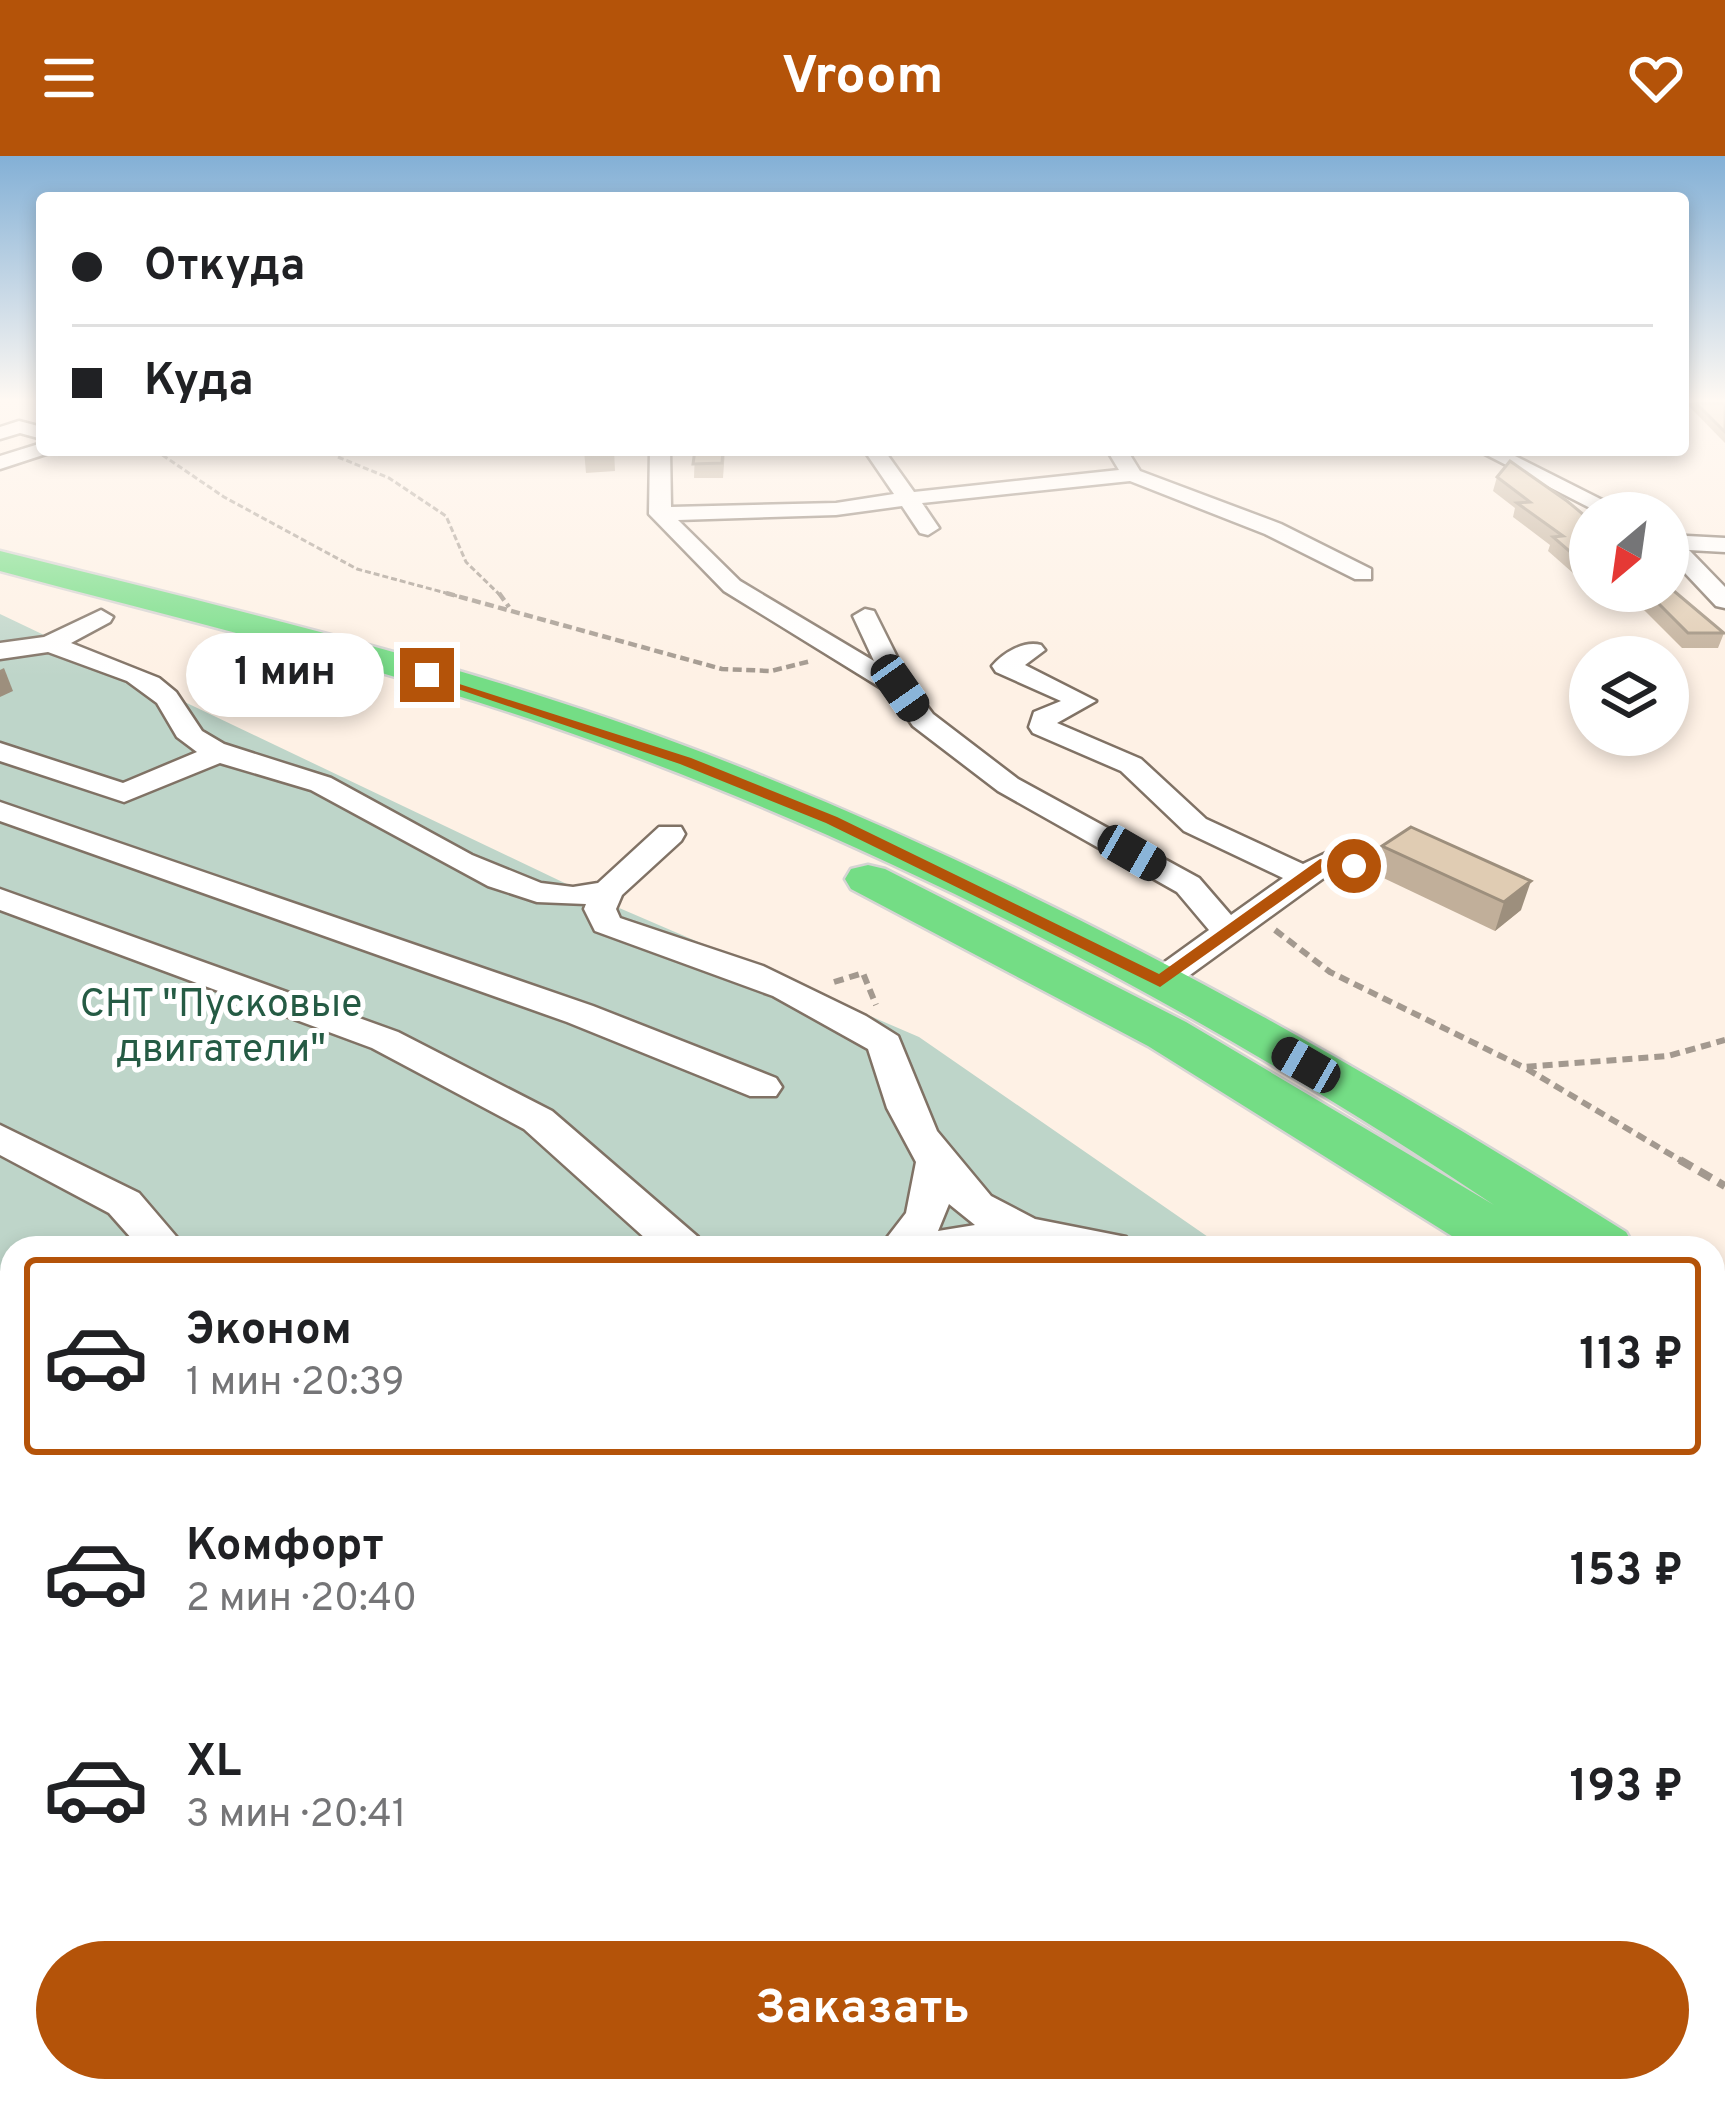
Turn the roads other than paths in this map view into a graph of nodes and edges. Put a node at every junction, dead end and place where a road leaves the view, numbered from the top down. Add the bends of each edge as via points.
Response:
1 (660, 494) edge
2 (905, 494) edge
3 (940, 494) edge
4 (1181, 494) edge
5 (907, 497) junction
6 (660, 514) junction
7 (928, 528) dead end
8 (1689, 544) edge
9 (1725, 545) edge
10 (0, 561) edge
11 (1689, 564) edge
12 (1363, 574) dead end
13 (0, 590) edge
14 (1725, 601) edge
15 (865, 616) dead end
16 (101, 617) junction
17 (50, 644) junction
18 (1032, 650) dead end
19 (0, 651) edge
20 (900, 688) junction
21 (0, 752) edge
22 (221, 752) junction
23 (0, 811) edge
24 (670, 834) dead end
25 (1354, 866) dead end
26 (1304, 876) junction
27 (608, 892) junction
28 (0, 899) edge
29 (1239, 921) junction
30 (1160, 981) junction
31 (763, 1087) dead end
32 (0, 1138) edge
33 (937, 1162) junction
34 (1026, 1232) junction
35 (154, 1236) edge
36 (674, 1236) edge
37 (910, 1236) edge
38 (1002, 1236) edge
39 (1047, 1236) edge
40 (1498, 1236) edge
41 (1586, 1236) edge

1 - 6 street
2 - 5 street
3 - 5 street
4 - 12 street
5 - 6 street via 836,508
5 - 7 street
6 - 20 street via 732,586
8 - 9 street
10 - 30 highway via 427,675 663,753 831,820
11 - 14 street
13 - 16 highway
15 - 20 street
16 - 17 street
16 - 40 highway via 588,760 823,856 1167,1034
17 - 19 street
17 - 22 street via 163,693 195,740
18 - 26 street via 1004,666 1083,700 1044,718 1043,727 1131,765 1196,825
20 - 29 street via 922,720 1008,785
21 - 22 street via 124,793
22 - 27 street via 321,784 466,865 582,900
23 - 31 street via 580,1014
24 - 27 street
25 - 26 street via 1326,862
26 - 29 street
27 - 33 street via 600,909 607,923 845,1016 885,1044 889,1077
28 - 36 street via 385,1040 538,1120
29 - 30 street
30 - 41 highway via 1453,1148
32 - 35 street via 124,1203
33 - 34 street via 976,1206
33 - 37 street via 926,1217
34 - 38 street
34 - 39 street

